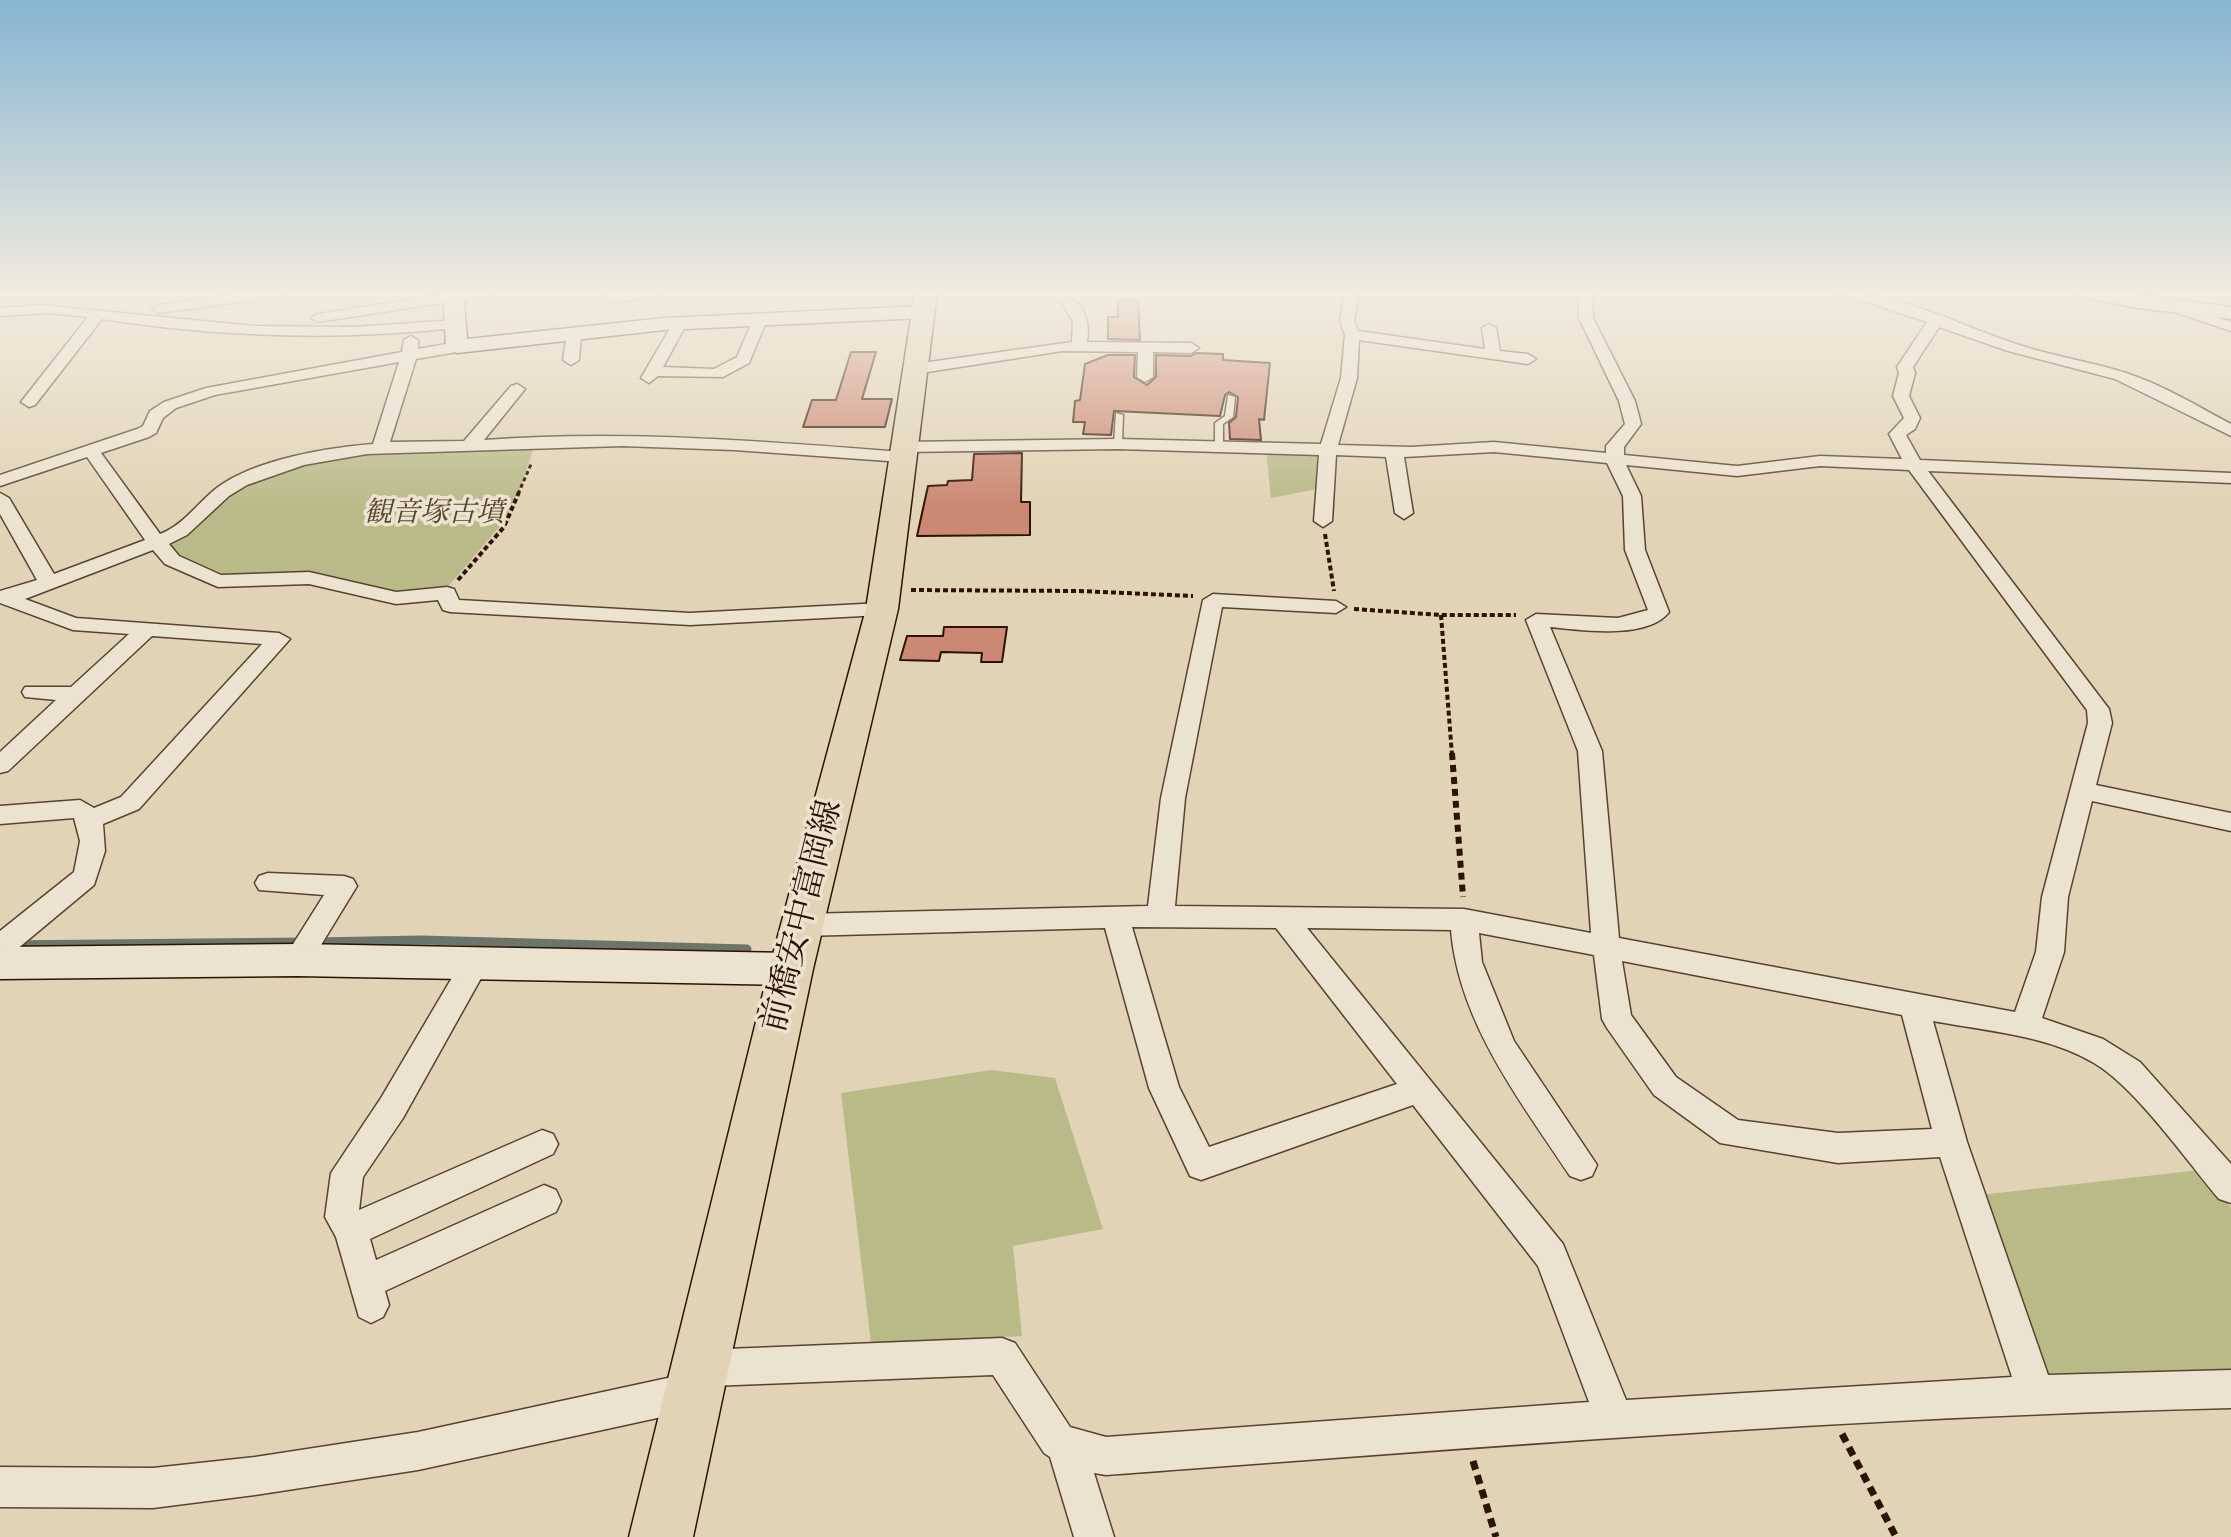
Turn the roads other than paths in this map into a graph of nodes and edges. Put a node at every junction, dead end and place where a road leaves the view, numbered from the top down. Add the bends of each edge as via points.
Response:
1 (59, 364) edge
2 (354, 364) edge
3 (407, 364) edge
4 (657, 364) edge
5 (737, 364) edge
6 (916, 364) edge
7 (947, 364) edge
8 (1145, 364) edge
9 (1350, 364) edge
10 (1609, 364) edge
11 (1907, 364) edge
12 (2074, 364) edge
13 (915, 369) junction
14 (1145, 377) dead end
15 (517, 389) dead end
16 (1231, 397) dead end
17 (29, 402) dead end
18 (1119, 415) dead end
19 (2231, 431) edge
20 (471, 444) junction
21 (1118, 444) junction
22 (1219, 446) junction
23 (380, 448) junction
24 (90, 449) junction
25 (1328, 449) junction
26 (1394, 451) junction
27 (903, 452) junction
28 (1615, 461) junction
29 (1914, 464) junction
30 (2231, 478) edge
31 (0, 481) edge
32 (0, 498) edge
33 (1404, 513) dead end
34 (1323, 521) road end
35 (156, 542) junction
36 (48, 582) junction
37 (4, 597) edge
38 (884, 600) junction
39 (1336, 607) road end
40 (147, 629) junction
41 (33, 692) dead end
42 (77, 694) junction
43 (0, 765) edge
44 (2083, 791) junction
45 (0, 815) edge
46 (90, 819) junction
47 (2231, 822) edge
48 (268, 883) dead end
49 (1160, 916) junction
50 (1116, 918) junction
51 (1285, 920) junction
52 (1464, 920) junction
53 (802, 925) junction
54 (1606, 945) junction
55 (0, 947) edge
56 (297, 960) junction
57 (476, 962) junction
58 (0, 963) edge
59 (791, 969) junction
60 (1914, 1005) junction
61 (2025, 1026) junction
62 (1419, 1090) junction
63 (1951, 1142) junction
64 (542, 1144) dead end
65 (1581, 1165) dead end
66 (2231, 1188) edge
67 (544, 1201) dead end
68 (351, 1231) junction
69 (699, 1379) junction
70 (2231, 1389) edge
71 (2036, 1394) junction
72 (1615, 1421) junction
73 (1066, 1445) junction
74 (0, 1487) edge
75 (661, 1537) edge
76 (1094, 1537) edge

1 - 17 street
2 - 24 street via 212,391 162,410 143,433
3 - 23 street
4 - 5 street via 651,374 717,374
6 - 13 main road, 前橋安中富岡線
7 - 13 street
8 - 14 street
9 - 25 street
10 - 28 street via 1633,424 1615,446
11 - 29 street via 1901,396 1912,418 1897,434
12 - 19 street via 2153,389
13 - 27 main road, 前橋安中富岡線
15 - 20 street
16 - 22 lane via 1229,417 1219,423
18 - 21 lane
20 - 23 street
20 - 27 street via 710,442
21 - 22 street
21 - 27 street
22 - 25 street
23 - 35 street via 297,462 257,475 225,490 184,530
24 - 31 street
24 - 35 street
25 - 26 street
25 - 34 street
26 - 28 street via 1494,447
26 - 33 street
27 - 38 main road, 前橋安中富岡線
28 - 29 street via 1737,471 1820,461
28 - 54 street via 1632,496 1635,550 1659,612 1619,624 1536,620 1590,751
29 - 30 street
29 - 44 street via 2098,709 2100,723
32 - 36 street
35 - 36 street
35 - 38 street via 184,567 218,581 309,578 396,598 447,593 450,606 690,619
36 - 37 street
37 - 40 street via 73,624
38 - 53 main road, 前橋安中富岡線
39 - 49 street via 1213,600 1173,798
40 - 42 street
40 - 46 street via 279,639 130,803
41 - 42 street
42 - 43 street
44 - 47 street
44 - 61 street via 2055,897 2050,952
45 - 46 street via 80,809
46 - 55 street via 91,861 85,878
48 - 56 street via 344,886
49 - 50 street
49 - 51 street
50 - 53 street
50 - 62 street via 1164,1088 1201,1165
51 - 52 street
51 - 62 street
52 - 54 street
52 - 65 street via 1468,962 1502,1047
53 - 59 main road, 前橋安中富岡線
54 - 60 street
54 - 63 street via 1617,1019 1665,1086 1731,1133 1838,1148
56 - 57 street
56 - 58 street
57 - 59 street
57 - 68 street via 392,1108 347,1173 342,1217
59 - 69 main road, 前橋安中富岡線
60 - 61 street
60 - 63 street
61 - 66 street via 2085,1041 2109,1054
62 - 72 street via 1551,1256
63 - 71 street
64 - 68 street
67 - 68 street via 368,1293
69 - 73 street via 1002,1356 1057,1440
69 - 74 street via 418,1451 153,1488
69 - 75 main road, 前橋安中富岡線
70 - 71 street
71 - 72 street
72 - 73 street via 1106,1456
73 - 76 street

